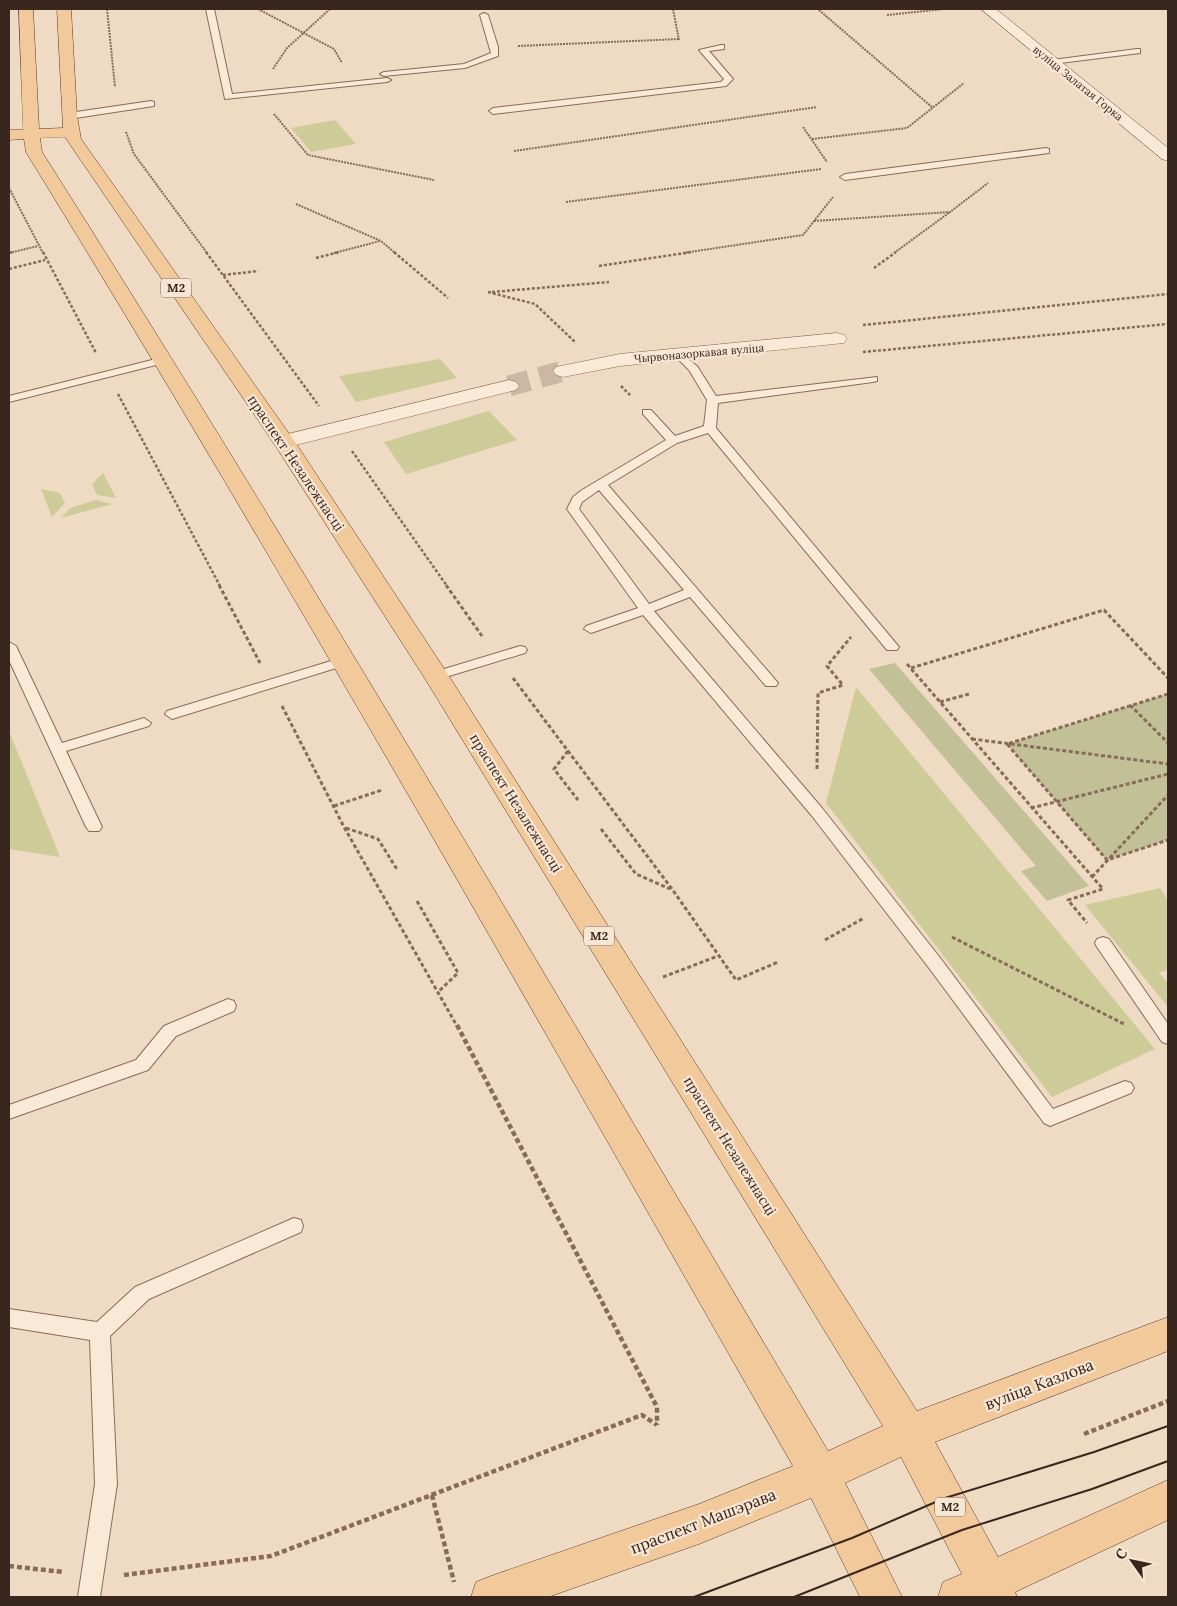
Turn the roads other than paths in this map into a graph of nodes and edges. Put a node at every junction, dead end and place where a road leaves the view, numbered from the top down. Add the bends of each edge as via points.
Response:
1 (26, 9) edge
2 (64, 9) edge
3 (210, 9) edge
4 (988, 9) edge
5 (484, 15) dead end
6 (721, 47) dead end
7 (1137, 51) dead end
8 (1052, 62) junction
9 (151, 104) dead end
10 (493, 111) dead end
11 (70, 124) junction
12 (31, 134) junction
13 (9, 135) edge
14 (1046, 152) dead end
15 (1168, 156) edge
16 (846, 177) dead end
17 (837, 339) dead end
18 (680, 356) junction
19 (164, 360) junction
20 (563, 371) tunnel mouth
21 (874, 379) dead end
22 (509, 386) tunnel mouth
23 (9, 399) edge
24 (712, 400) junction
25 (647, 412) road end
26 (710, 428) junction
27 (673, 441) junction
28 (284, 442) junction
29 (600, 484) junction
30 (692, 592) junction
31 (646, 610) junction
32 (591, 629) dead end
33 (9, 646) edge
34 (892, 647) road end
35 (520, 650) dead end
36 (344, 661) junction
37 (436, 676) junction
38 (771, 683) dead end
39 (172, 714) dead end
40 (144, 723) dead end
41 (58, 750) junction
42 (94, 827) dead end
43 (1103, 943) dead end
44 (228, 1006) dead end
45 (1168, 1038) edge
46 (1125, 1088) dead end
47 (9, 1112) edge
48 (294, 1226) dead end
49 (9, 1318) edge
50 (100, 1332) junction
51 (1168, 1334) edge
52 (909, 1433) junction
53 (820, 1475) junction
54 (1168, 1500) edge
55 (982, 1592) edge
56 (473, 1593) edge
57 (89, 1597) edge
58 (882, 1597) edge

1 - 12 main road
2 - 11 main road, праспект Незалежнасці / М2
3 - 5 lane via 228,97 465,66 494,54
4 - 8 street, вуліца Залатая Горка
6 - 10 lane via 703,50 729,79 723,84
7 - 8 lane
8 - 15 street, вуліца Залатая Горка
9 - 11 lane via 117,109
11 - 12 main road
11 - 28 main road, праспект Незалежнасці / М2 via 73,139 88,163
12 - 13 main road
12 - 19 main road via 34,152
14 - 16 lane
17 - 18 street, Чырвоназоркавая вуліца
18 - 20 street, Чырвоназоркавая вуліца
18 - 24 lane via 693,368
19 - 23 lane
19 - 36 main road
21 - 24 lane
22 - 28 street
24 - 26 lane
25 - 27 lane
26 - 27 lane
26 - 34 lane
27 - 29 lane
28 - 37 main road, праспект Незалежнасці / М2
29 - 30 lane
29 - 31 lane via 577,500 574,509
30 - 31 lane
30 - 38 lane
31 - 32 lane
31 - 46 lane via 817,812 932,958 1050,1118
33 - 41 lane
35 - 37 lane
36 - 39 lane
36 - 53 main road
37 - 52 main road, праспект Незалежнасці / М2
40 - 41 lane
41 - 42 lane
43 - 45 lane
44 - 47 lane via 170,1031 142,1065
48 - 50 lane via 142,1293
49 - 50 lane
50 - 57 lane via 106,1484
51 - 52 main road, вуліца Казлова
52 - 53 main road, праспект Машэрава
52 - 55 main road, праспект Незалежнасці / М2
53 - 56 main road, праспект Машэрава via 699,1524
53 - 58 main road
54 - 55 main road

